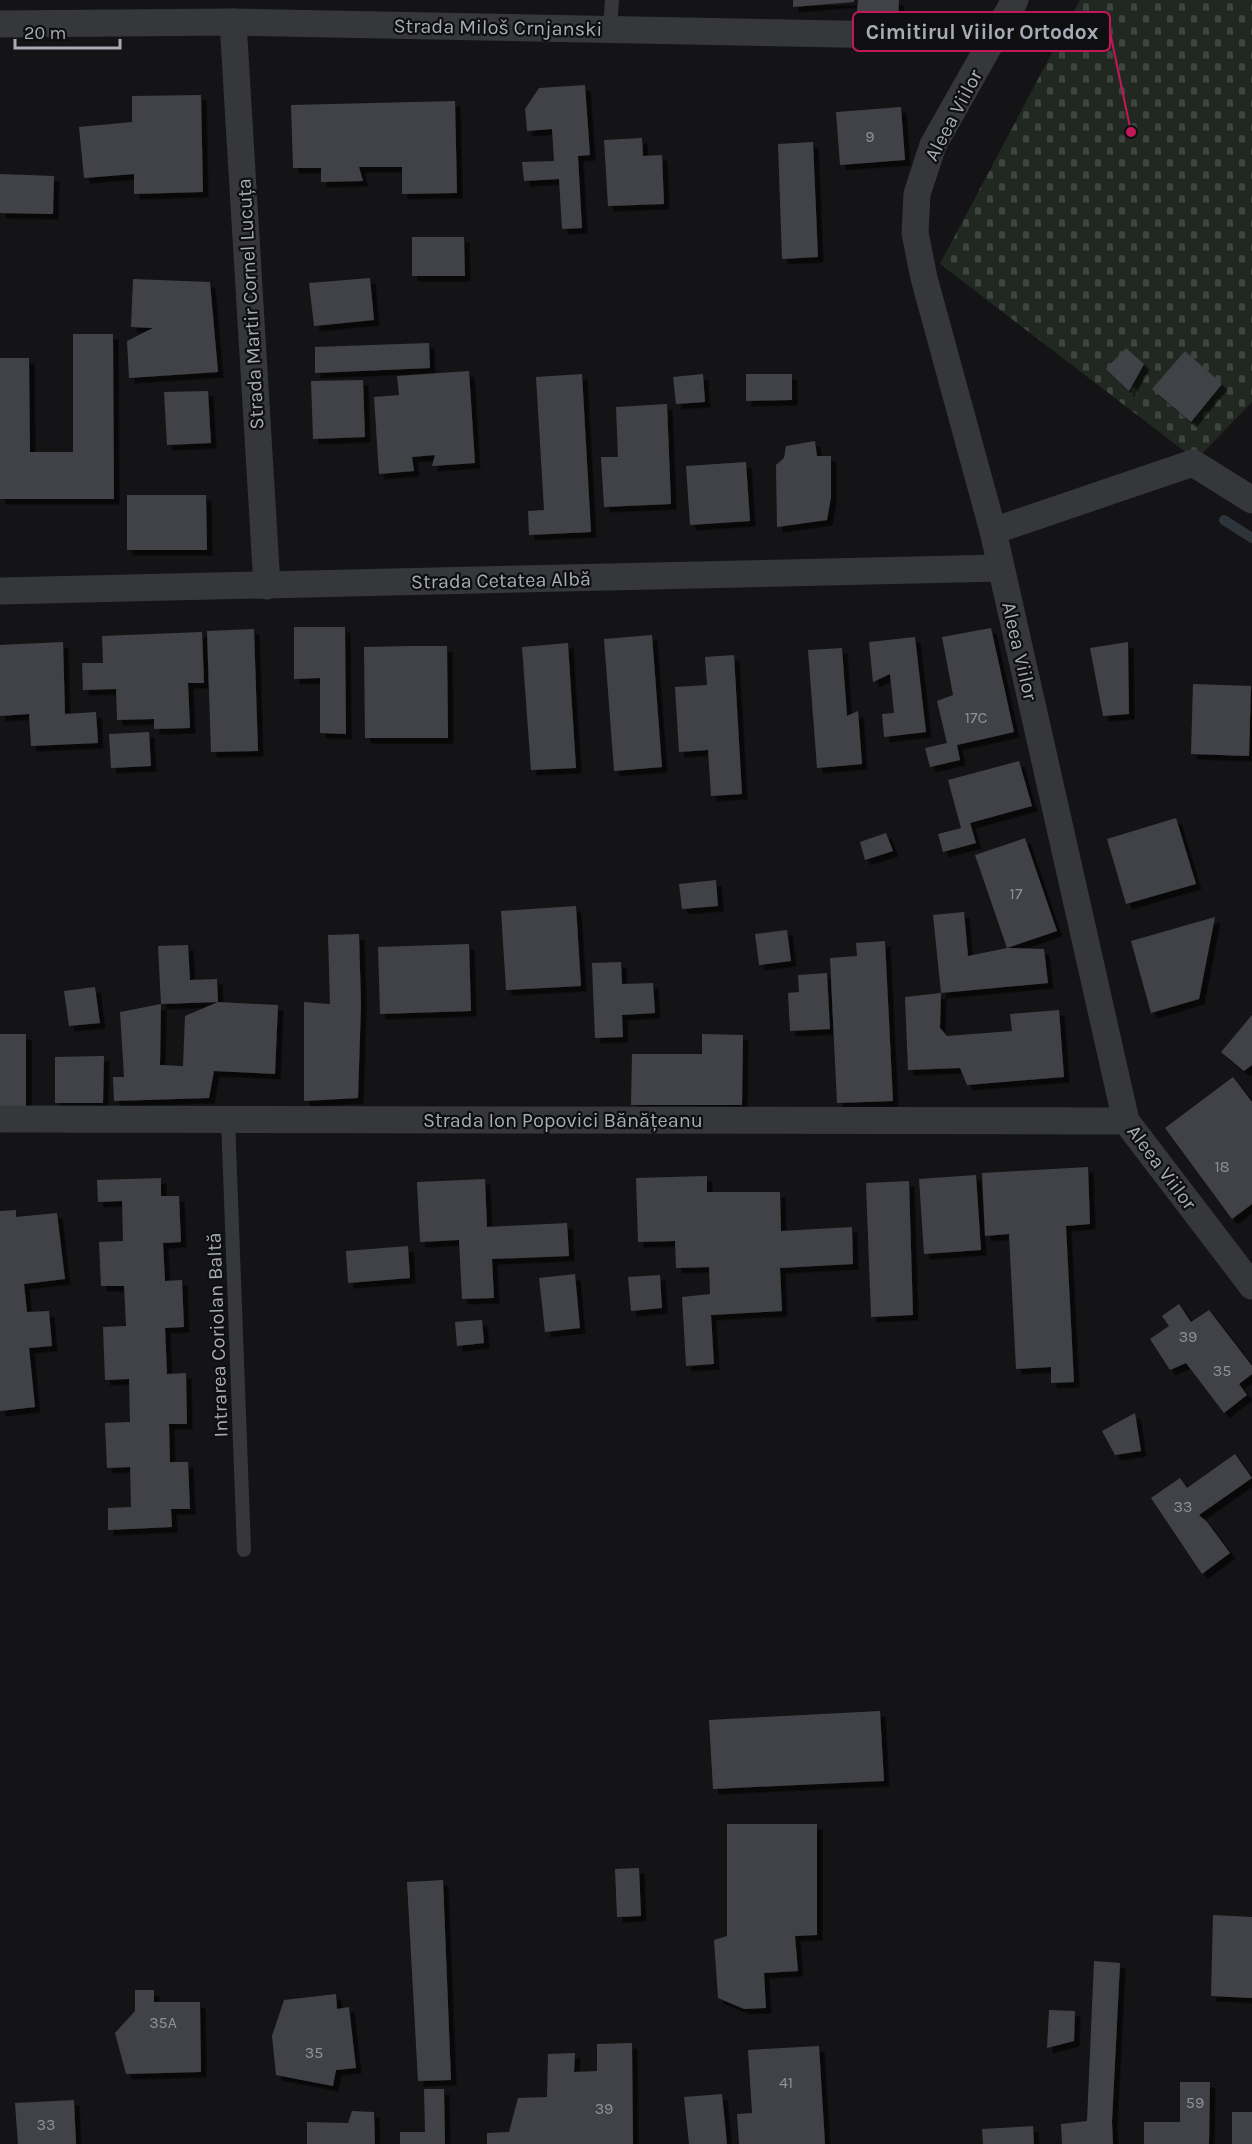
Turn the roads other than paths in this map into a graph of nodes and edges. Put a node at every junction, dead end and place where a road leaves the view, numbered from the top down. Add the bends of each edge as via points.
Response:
1 (612, 0) edge
2 (1015, 0) edge
3 (233, 22) junction
4 (0, 24) edge
5 (610, 29) junction
6 (996, 37) junction
7 (1252, 500) edge
8 (993, 531) junction
9 (1001, 568) junction
10 (267, 586) junction
11 (0, 591) edge
12 (0, 1119) edge
13 (228, 1119) junction
14 (1126, 1121) junction
15 (1252, 1286) edge
16 (244, 1550) dead end

1 - 5 lane
2 - 6 street, Aleea Viilor
3 - 4 street, Strada Miloš Crnjanski
3 - 5 street, Strada Miloš Crnjanski
3 - 10 street, Strada Martir Cornel Lucuța
5 - 6 street, Strada Miloš Crnjanski
6 - 8 street, Aleea Viilor via 933,145 918,194 915,233
7 - 8 street via 1193,463
8 - 9 street, Aleea Viilor
9 - 10 street, Strada Cetatea Albă
9 - 14 street, Aleea Viilor
10 - 11 street, Strada Cetatea Albă
12 - 13 street, Strada Ion Popovici Bănățeanu
13 - 14 street, Strada Ion Popovici Bănățeanu
13 - 16 lane, Intrarea Coriolan Baltă
14 - 15 street, Aleea Viilor

